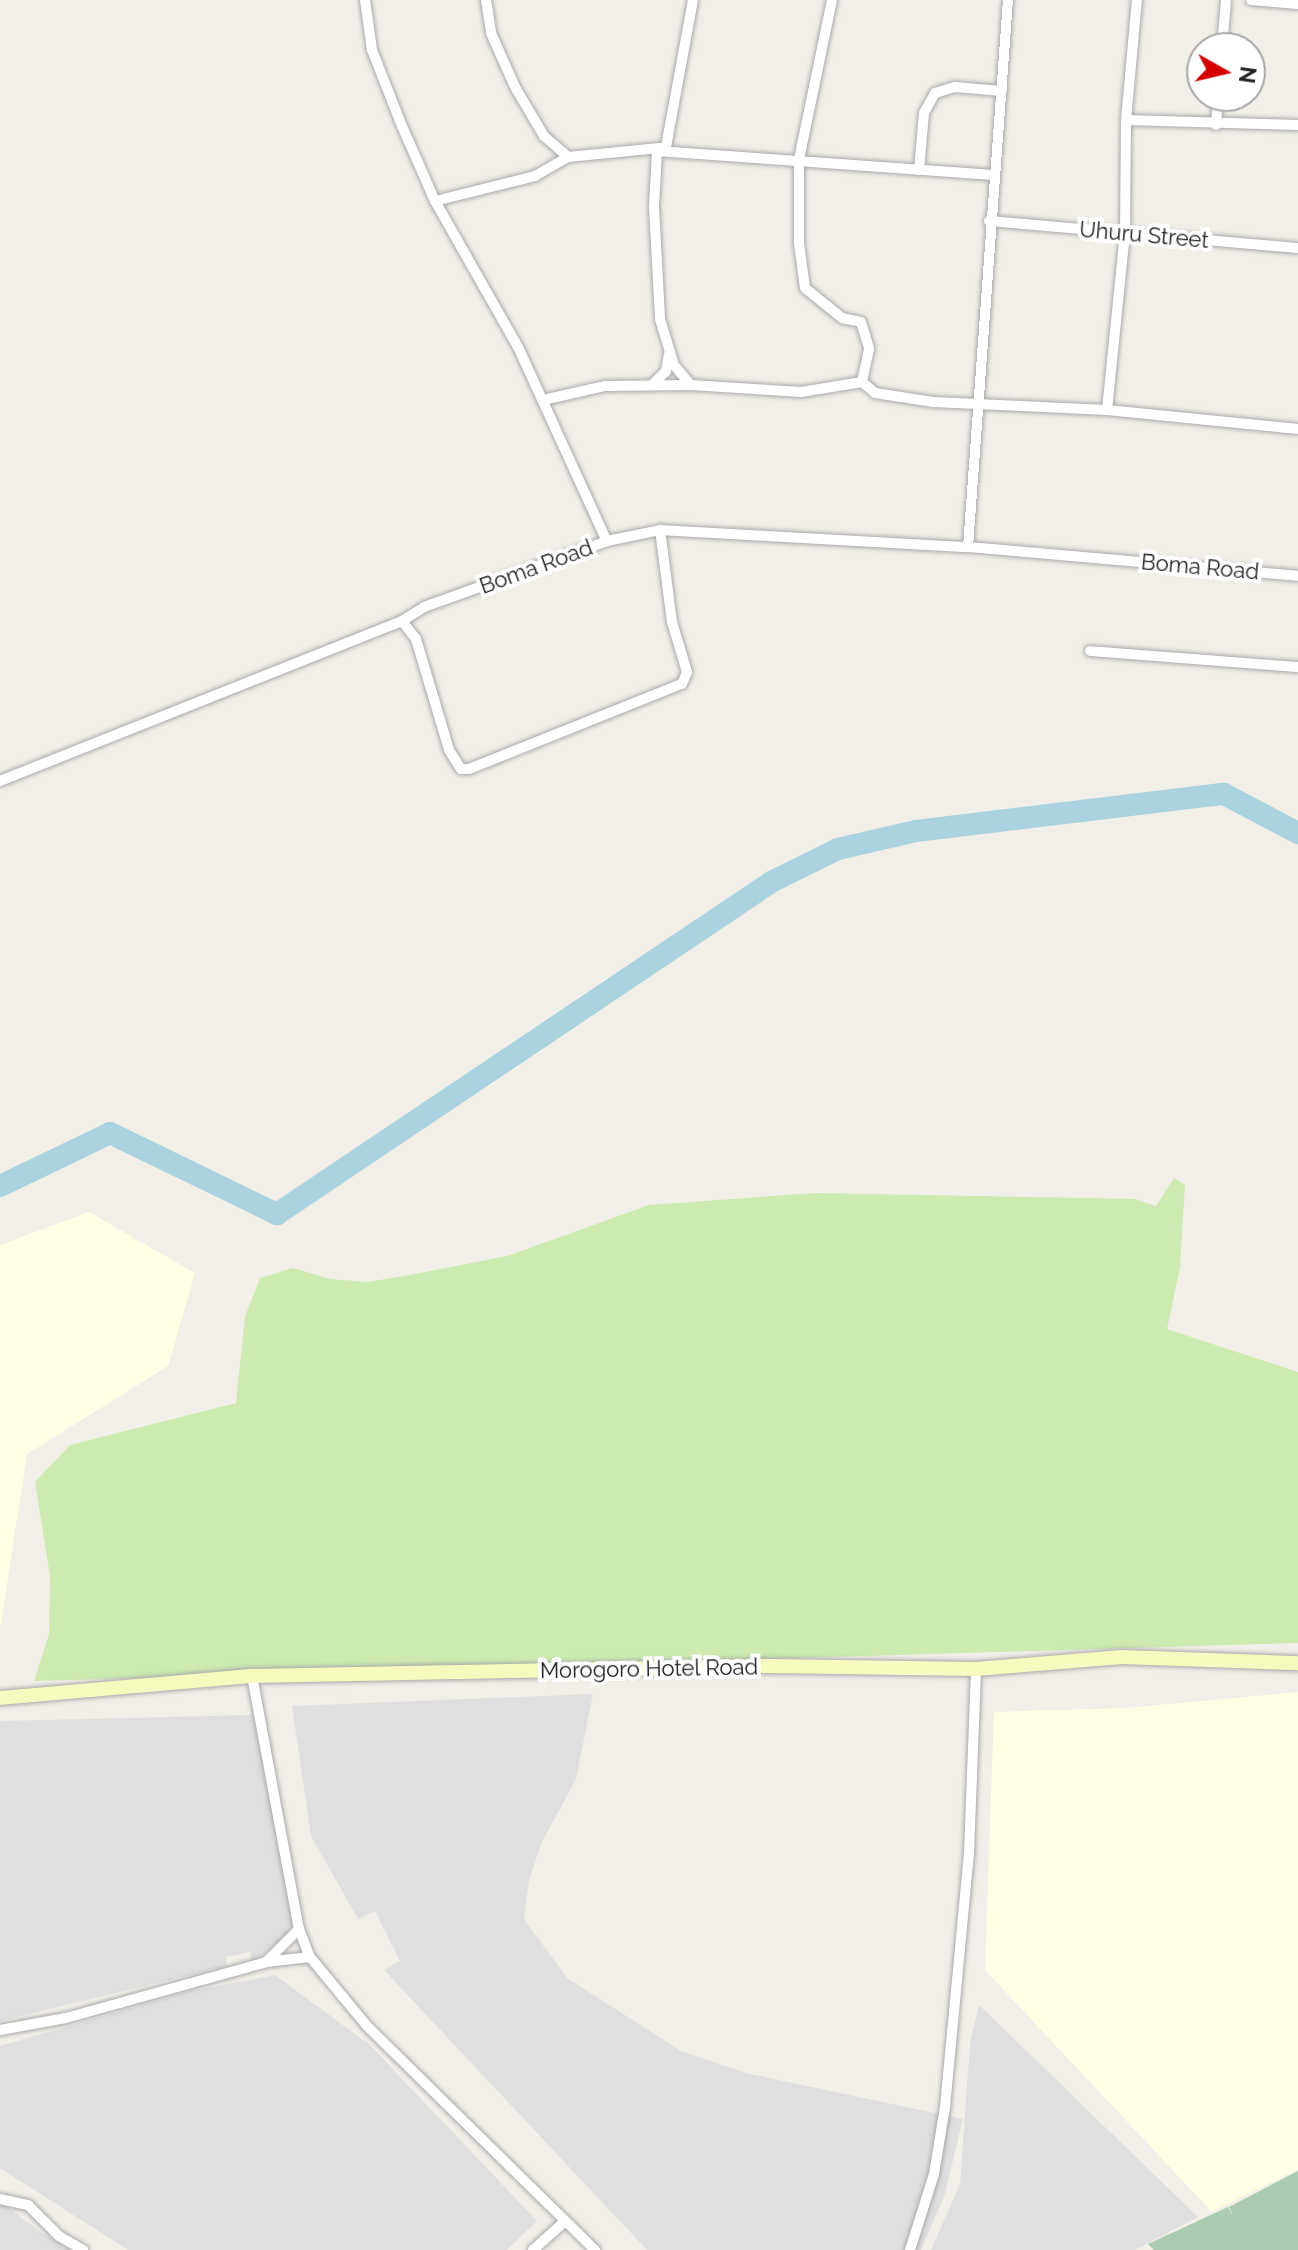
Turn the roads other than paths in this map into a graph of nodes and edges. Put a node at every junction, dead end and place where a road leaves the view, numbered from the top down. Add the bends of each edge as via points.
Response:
1 (365, 0) edge
2 (486, 0) edge
3 (693, 0) edge
4 (832, 0) edge
5 (1008, 0) edge
6 (1137, 0) edge
7 (1226, 0) edge
8 (1251, 0) edge
9 (1298, 4) edge
10 (1223, 32) edge
11 (1002, 91) junction
12 (1217, 112) edge
13 (1126, 120) junction
14 (1216, 125) junction
15 (1298, 125) edge
16 (662, 149) junction
17 (568, 157) junction
18 (799, 159) junction
19 (919, 170) junction
20 (993, 175) junction
21 (435, 201) junction
22 (989, 221) junction
23 (1125, 234) junction
24 (1298, 248) edge
25 (669, 354) junction
26 (862, 382) junction
27 (652, 385) junction
28 (691, 385) junction
29 (543, 400) junction
30 (976, 403) junction
31 (1107, 410) junction
32 (1298, 429) edge
33 (660, 530) junction
34 (607, 541) junction
35 (968, 547) junction
36 (1298, 576) edge
37 (402, 621) junction
38 (1090, 651) dead end
39 (1298, 667) edge
40 (0, 781) edge
41 (1298, 1663) edge
42 (976, 1669) junction
43 (252, 1676) junction
44 (0, 1698) edge
45 (299, 1929) junction
46 (310, 1957) junction
47 (266, 1962) junction
48 (0, 2030) edge
49 (0, 2199) edge
50 (563, 2223) junction
51 (83, 2250) edge
52 (533, 2250) edge
53 (595, 2250) edge
54 (910, 2250) edge

1 - 21 street via 380,74
2 - 17 street via 491,33 515,87 544,136
3 - 16 street
4 - 18 street
5 - 11 street
6 - 13 street
7 - 10 street
8 - 9 street
11 - 19 street via 955,87 935,93 924,113
11 - 20 street
12 - 14 street
13 - 14 street
13 - 23 street
14 - 15 street
16 - 17 street
16 - 18 street
16 - 25 street via 655,257
17 - 21 street via 535,176
18 - 19 street
18 - 26 street via 797,214 805,288 842,318 861,322 869,349
19 - 20 street
20 - 22 street
21 - 29 street
22 - 23 street, Uhuru Street
22 - 30 street
23 - 24 street, Uhuru Street
23 - 31 street
25 - 27 street via 666,371
25 - 28 street
26 - 28 street via 801,392
26 - 30 street via 875,393
27 - 28 street
27 - 29 street via 605,386
29 - 34 street
30 - 31 street
30 - 35 street
31 - 32 street
33 - 34 street, Boma Road
33 - 35 street, Boma Road
33 - 37 street via 672,622 687,672 682,684 469,769 461,769 449,750 416,639
34 - 37 street, Boma Road via 424,607
35 - 36 street, Boma Road
37 - 40 street, Boma Road
38 - 39 street
41 - 42 street, Morogoro Hotel Road via 1122,1657
42 - 43 street, Morogoro Hotel Road via 768,1666
42 - 54 street via 969,1853 942,2136
43 - 44 street, Morogoro Hotel Road
43 - 45 street
45 - 46 street
45 - 47 street
46 - 47 street
46 - 50 street via 367,2026
47 - 48 street via 66,2018
49 - 51 street via 28,2205 59,2236
50 - 52 street
50 - 53 street

